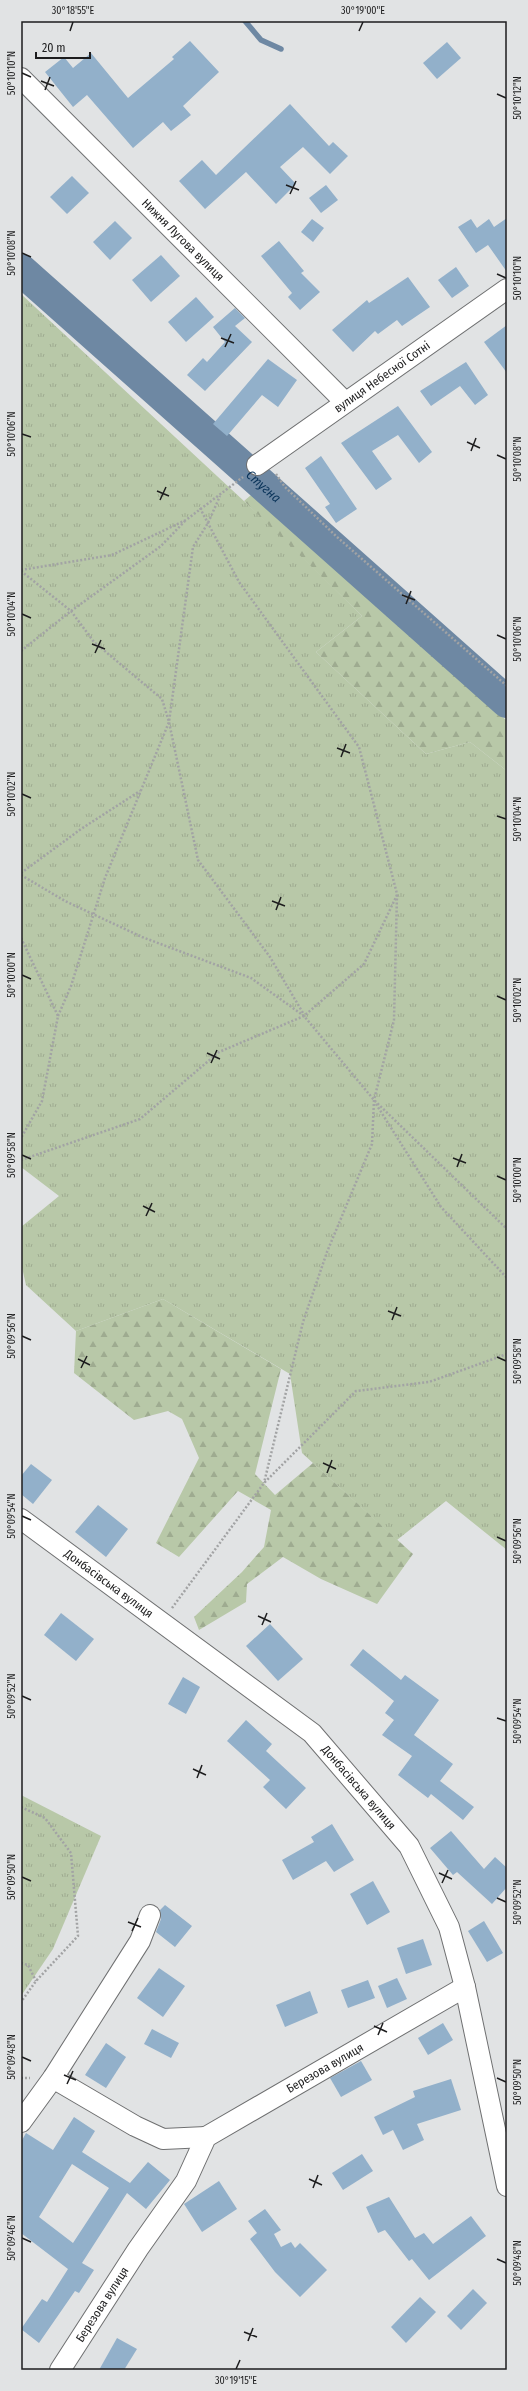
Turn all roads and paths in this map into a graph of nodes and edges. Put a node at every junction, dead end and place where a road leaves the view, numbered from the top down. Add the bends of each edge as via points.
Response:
1 (21, 78) edge
2 (507, 289) edge
3 (346, 402) junction
4 (262, 462) joint
5 (238, 482) dead end
6 (220, 496) junction
7 (200, 508) junction
8 (186, 520) junction
9 (208, 523) junction
10 (21, 571) edge
11 (72, 611) junction
12 (21, 651) edge
13 (507, 686) edge
14 (169, 722) junction
15 (141, 791) junction
16 (21, 874) edge
17 (398, 894) junction
18 (93, 914) junction
19 (21, 938) edge
20 (58, 1016) junction
21 (304, 1016) junction
22 (374, 1100) junction
23 (21, 1138) edge
24 (21, 1160) edge
25 (507, 1230) edge
26 (507, 1278) edge
27 (507, 1354) edge
28 (264, 1483) junction
29 (21, 1519) edge
30 (161, 1622) junction
31 (21, 1807) edge
32 (150, 1915) dead end
33 (21, 1963) edge
34 (36, 1981) junction
35 (465, 1987) junction
36 (21, 2002) edge
37 (53, 2078) junction
38 (21, 2122) edge
39 (206, 2137) junction
40 (507, 2186) edge
41 (60, 2370) edge

1 - 3 street, Нижня Лугова вулиця
2 - 3 street, вулиця Небесної Сотні
3 - 4 street, вулиця Небесної Сотні
4 - 13 path via 311,512
5 - 6 path
6 - 7 path
6 - 9 path
7 - 8 path
7 - 9 path
8 - 10 path via 112,555
8 - 11 path via 161,546
9 - 14 path via 193,547
9 - 17 path via 239,582 359,747
10 - 11 path
11 - 12 path
11 - 14 path via 94,642 162,699
14 - 15 path
14 - 21 path via 198,860 270,957
15 - 16 path via 81,829
15 - 18 path
16 - 18 path via 65,901
17 - 21 path via 364,964
17 - 22 path via 394,1020
18 - 20 path via 71,986
18 - 21 path via 142,937 251,978
19 - 20 path
20 - 23 path via 42,1101
21 - 22 path
21 - 24 path via 219,1052 140,1119
22 - 25 path
22 - 26 path via 441,1207
22 - 28 path via 372,1144 327,1252 303,1322
27 - 28 path via 429,1382 356,1391
28 - 30 path
29 - 30 street, Донбасівська вулиця
30 - 35 street, Донбасівська вулиця via 312,1733 404,1840 449,1927
31 - 34 path via 45,1818 71,1853 78,1936
32 - 37 street via 140,1941
33 - 34 path via 28,1965
34 - 36 path
35 - 39 street, Березова вулиця
35 - 40 street, Донбасівська вулиця
37 - 38 street
37 - 39 street, Березова вулиця via 134,2126 163,2139
39 - 41 street, Березова вулиця via 186,2181 138,2249

